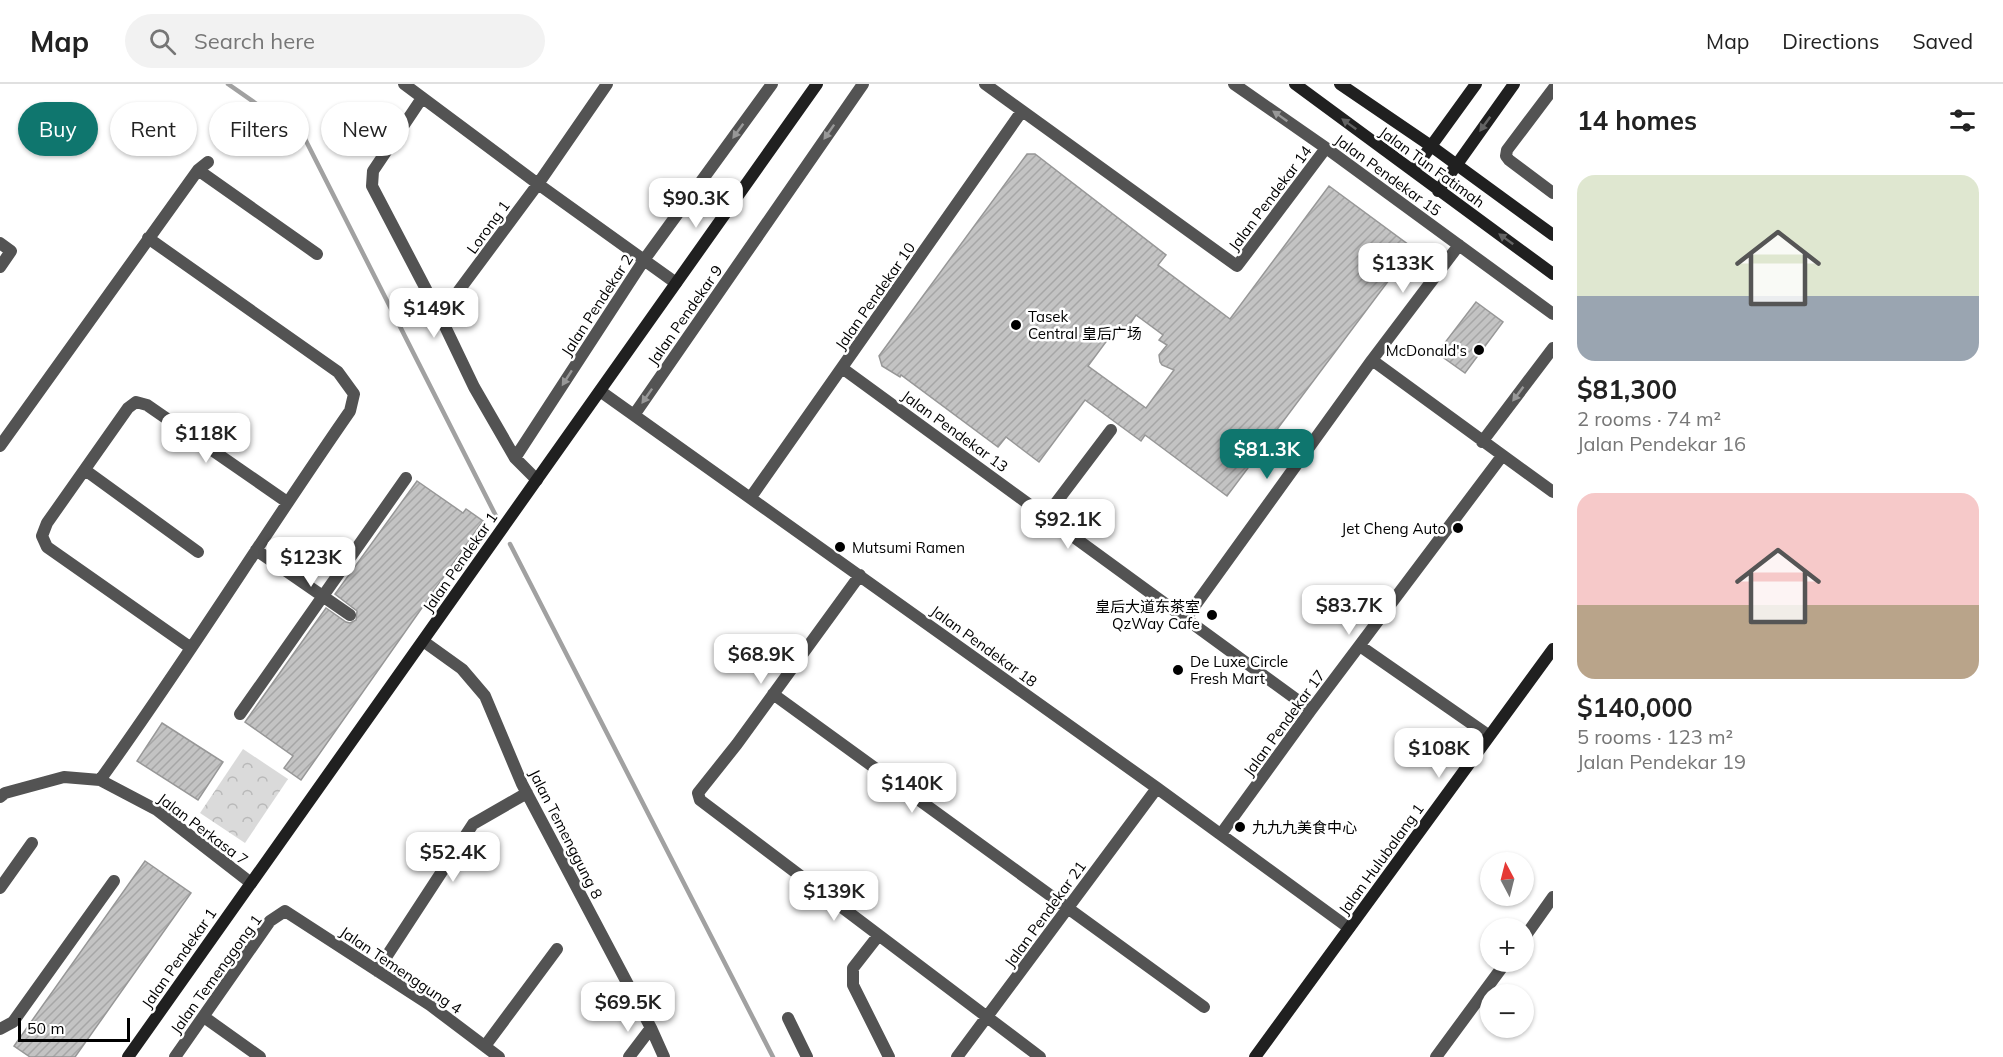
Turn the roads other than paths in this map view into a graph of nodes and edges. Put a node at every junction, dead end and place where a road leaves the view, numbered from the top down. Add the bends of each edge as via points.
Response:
1 (404, 84) edge
2 (607, 84) edge
3 (772, 84) edge
4 (817, 84) edge
5 (863, 84) edge
6 (985, 84) edge
7 (1234, 84) edge
8 (1295, 84) edge
9 (1340, 84) edge
10 (1476, 84) edge
11 (1514, 84) edge
12 (1553, 88) edge
13 (422, 98) junction
14 (1022, 111) junction
15 (1431, 146) junction
16 (1326, 148) junction
17 (1457, 164) junction
18 (1413, 171) junction
19 (538, 184) junction
20 (1438, 191) junction
21 (1553, 193) edge
22 (1553, 235) edge
23 (148, 238) junction
24 (0, 243) edge
25 (1459, 245) junction
26 (317, 254) dead end
27 (644, 260) junction
28 (0, 267) edge
29 (1553, 274) edge
30 (676, 283) junction
31 (1553, 314) edge
32 (440, 316) junction
33 (1553, 348) edge
34 (1372, 360) junction
35 (842, 368) junction
36 (600, 391) junction
37 (634, 415) junction
38 (1111, 430) dead end
39 (1482, 442) junction
40 (0, 446) edge
41 (1502, 456) junction
42 (514, 458) junction
43 (85, 470) junction
44 (406, 478) dead end
45 (537, 480) junction
46 (1553, 492) edge
47 (751, 497) junction
48 (287, 502) junction
49 (1046, 516) junction
50 (255, 550) junction
51 (198, 552) dead end
52 (860, 575) junction
53 (323, 596) junction
54 (350, 615) dead end
55 (1186, 618) junction
56 (423, 641) junction
57 (1360, 646) junction
58 (191, 648) junction
59 (1553, 649) edge
60 (773, 694) junction
61 (1311, 710) junction
62 (240, 714) dead end
63 (1488, 735) junction
64 (99, 780) junction
65 (1157, 788) junction
66 (526, 793) junction
67 (0, 797) edge
68 (1221, 834) junction
69 (32, 843) dead end
70 (114, 881) dead end
71 (251, 883) junction
72 (0, 888) edge
73 (1553, 897) edge
74 (1068, 909) junction
75 (285, 911) joint
76 (1534, 924) edge
77 (1349, 928) junction
78 (878, 936) junction
79 (557, 949) dead end
80 (377, 971) junction
81 (1499, 972) edge
82 (1204, 1007) dead end
83 (204, 1017) junction
84 (988, 1017) junction
85 (788, 1018) dead end
86 (651, 1028) junction
87 (0, 1029) edge
88 (485, 1046) junction
89 (128, 1057) edge
90 (175, 1057) edge
91 (260, 1057) edge
92 (499, 1057) edge
93 (629, 1057) edge
94 (664, 1057) edge
95 (807, 1057) edge
96 (889, 1057) edge
97 (957, 1057) edge
98 (1040, 1057) edge
99 (1255, 1057) edge
100 (1436, 1057) edge

1 - 13 street
2 - 19 street, Lorong 1
3 -> 27 street, Jalan Pendekar 2
4 - 30 street, Jalan Pendekar 1
5 -> 37 street, Jalan Pendekar 9
6 - 14 street
16 -> 7 street, Jalan Pendekar 15
18 -> 8 street, Jalan Tun Fatimah
9 - 15 street, Jalan Tun Fatimah
10 - 15 street
11 -> 17 street
12 - 21 street via 1506,156
13 - 19 street
13 - 32 street via 371,177 372,186
14 - 16 street, Jalan Pendekar 14 via 1237,266
14 - 35 street, Jalan Pendekar 10
15 - 17 street, Jalan Tun Fatimah
15 - 18 street
16 - 25 street, Jalan Pendekar 15
17 - 20 street
17 - 22 street, Jalan Tun Fatimah
18 - 20 street, Jalan Tun Fatimah
19 - 27 street
19 - 32 street, Lorong 1
29 -> 20 street, Jalan Tun Fatimah
23 - 26 street via 203,166
23 - 40 street
23 - 48 street via 338,372 354,394 350,411
24 - 28 street via 11,251
25 - 31 street, Jalan Pendekar 15
25 - 34 street
27 - 30 street
27 -> 42 street, Jalan Pendekar 2
30 - 36 street, Jalan Pendekar 1
32 - 42 street
33 -> 39 street
34 - 39 street
34 - 55 street
35 - 47 street, Jalan Pendekar 10
35 - 49 street, Jalan Pendekar 13
36 - 37 street, Jalan Pendekar 18
36 - 45 street, Jalan Pendekar 1
37 - 47 street, Jalan Pendekar 18
38 - 49 street
39 - 41 street
41 - 46 street
41 - 57 street, Jalan Pendekar 17
42 - 45 street
43 - 48 street via 136,402 147,405
43 - 51 street
43 - 58 street via 47,523 42,536 47,547
44 - 53 street
45 - 56 street, Jalan Pendekar 1
47 - 52 street, Jalan Pendekar 18
48 - 50 street
49 - 55 street, Jalan Pendekar 13
50 - 53 street
50 - 58 street
52 - 60 street
52 - 65 street, Jalan Pendekar 18
53 - 54 street
53 - 62 street
55 - 61 street, Jalan Pendekar 13
56 - 66 street, Jalan Temenggung 8 via 462,669 485,696
56 - 71 street, Jalan Pendekar 1
57 - 61 street, Jalan Pendekar 17
57 - 63 street
58 - 64 street
59 - 63 street, Jalan Hulubalang 1
60 - 74 street
60 - 78 street via 698,793 700,800
61 - 68 street, Jalan Pendekar 17
63 - 77 street, Jalan Hulubalang 1
64 - 67 street, Jalan Perkasa 7 via 64,777
64 - 71 street, Jalan Perkasa 7 via 156,810
65 - 68 street, Jalan Pendekar 18
65 - 74 street, Jalan Pendekar 21
66 - 80 street via 473,824
66 - 86 street, Jalan Temenggung 8
68 - 77 street, Jalan Pendekar 18
69 - 72 street
70 - 87 street via 13,1022
71 - 89 street, Jalan Pendekar 1
73 - 76 street
74 - 82 street
74 - 84 street, Jalan Pendekar 21
75 - 80 street, Jalan Temenggung 4
75 - 83 street, Jalan Temenggong 1 via 270,921
77 - 99 street, Jalan Hulubalang 1
78 - 84 street
78 - 96 street via 853,968 853,985
79 - 88 street
80 - 88 street, Jalan Temenggung 4
81 - 100 street
83 - 90 street, Jalan Temenggong 1
83 - 91 street
84 - 97 street, Jalan Pendekar 21
84 - 98 street
85 - 95 street
86 - 93 street
86 - 94 street, Jalan Temenggung 8
88 - 92 street, Jalan Temenggung 4

